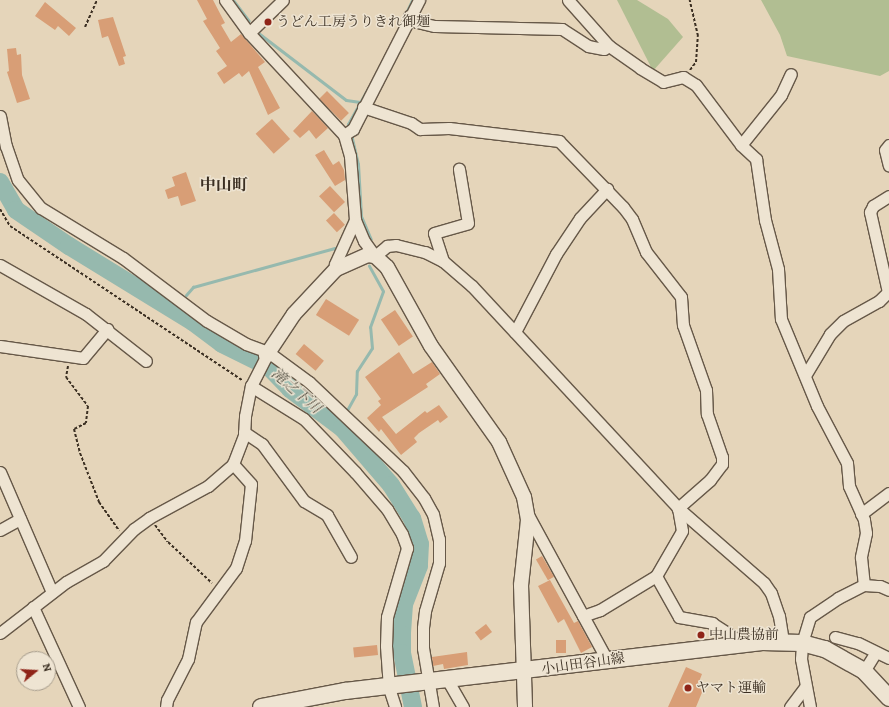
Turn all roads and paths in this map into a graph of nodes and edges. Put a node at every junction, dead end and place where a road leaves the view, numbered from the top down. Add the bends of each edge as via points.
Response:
1 (97, 0) edge
2 (225, 0) edge
3 (283, 0) edge
4 (419, 0) edge
5 (568, 0) edge
6 (690, 0) edge
7 (409, 16) junction
8 (85, 27) dead end
9 (248, 33) junction
10 (609, 46) junction
11 (791, 74) dead end
12 (683, 77) junction
13 (363, 107) junction
14 (0, 116) edge
15 (348, 132) junction
16 (740, 145) junction
17 (889, 145) edge
18 (889, 166) edge
19 (459, 169) dead end
20 (607, 189) junction
21 (889, 196) edge
22 (0, 210) edge
23 (356, 220) junction
24 (374, 256) junction
25 (443, 261) junction
26 (2, 267) edge
27 (336, 269) junction
28 (888, 292) edge
29 (107, 329) junction
30 (515, 332) junction
31 (0, 346) edge
32 (267, 354) junction
33 (69, 357) junction
34 (146, 361) dead end
35 (806, 374) junction
36 (252, 383) junction
37 (244, 432) junction
38 (233, 464) junction
39 (0, 472) edge
40 (889, 493) edge
41 (678, 508) junction
42 (528, 514) junction
43 (861, 514) junction
44 (149, 518) junction
45 (20, 519) junction
46 (0, 530) edge
47 (124, 539) junction
48 (351, 557) dead end
49 (656, 576) junction
50 (864, 585) junction
51 (889, 590) edge
52 (220, 591) junction
53 (52, 592) junction
54 (33, 607) junction
55 (583, 616) junction
56 (0, 633) edge
57 (835, 637) dead end
58 (783, 642) junction
59 (743, 643) junction
60 (802, 643) junction
61 (876, 652) junction
62 (889, 658) edge
63 (607, 660) junction
64 (864, 671) junction
65 (525, 672) junction
66 (448, 681) junction
67 (426, 683) junction
68 (806, 686) junction
69 (391, 687) junction
70 (889, 698) edge
71 (79, 707) edge
72 (166, 707) edge
73 (261, 707) edge
74 (395, 707) edge
75 (433, 707) edge
76 (463, 707) edge
77 (525, 707) edge
78 (790, 707) edge
79 (810, 707) edge

1 - 8 path
2 - 9 street
3 - 9 street
4 - 7 street
5 - 10 street
6 - 12 path via 698,36 696,62
7 - 10 street via 417,22 435,26 562,29 595,48 604,49
7 - 13 street
9 - 15 street
10 - 12 street via 663,82
11 - 16 street via 781,95 770,104
12 - 16 street via 696,85
13 - 15 street
13 - 20 street via 411,123 420,129 449,128 559,141
14 - 32 street via 6,146 18,180 41,208 123,258 207,321
15 - 23 street
16 - 35 street via 756,159 765,220 778,269 781,319
17 - 18 street via 885,150
19 - 25 street via 468,223 434,233
20 - 30 street via 580,218 556,254
20 - 41 street via 632,219 646,252 681,296 683,325 706,390 707,414 722,457 722,464 710,480
21 - 28 street via 873,206 870,212
22 - 36 path via 10,226
23 - 24 street via 364,241
23 - 27 street via 335,264
24 - 25 street via 387,246 396,245 425,252
24 - 27 street via 360,257
24 - 42 street via 387,267 431,346 499,442 518,478
25 - 30 street via 472,286
26 - 29 street via 34,282
27 - 32 street via 294,314
28 - 35 street via 879,301 844,321 835,330
29 - 33 street via 83,358
29 - 34 street
30 - 41 street
31 - 33 street
32 - 36 street
32 - 67 street via 340,408 403,470 424,498 437,528 439,563 425,611 423,628
33 - 47 path via 66,377 88,406 86,423 74,429 80,453 99,502
35 - 43 street via 817,406 847,463 849,486
36 - 37 street
36 - 69 street via 304,419 364,482 387,509 402,534 407,548 387,617 386,646
37 - 38 street via 240,452
37 - 48 street via 262,444 304,501 327,515
38 - 44 street via 208,486
38 - 52 street via 251,484 245,541 236,568
39 - 45 street
40 - 43 street
41 - 49 street via 682,531
41 - 58 street via 764,583 771,592 780,616
42 - 55 street
42 - 65 street via 521,585
43 - 50 street via 866,533 861,557
44 - 47 street
44 - 52 path via 168,542
45 - 46 street
45 - 53 street
47 - 53 street via 103,561
49 - 55 street via 600,610
49 - 59 street via 679,617 712,623
50 - 51 street via 880,586
50 - 60 street via 838,598 810,617
52 - 72 street via 196,622 188,659 167,700
53 - 54 street
54 - 56 street
54 - 71 street
55 - 63 street
57 - 61 street via 858,643
58 - 59 main road, 小山田谷山線
58 - 60 main road, 小山田谷山線
59 - 63 main road, 小山田谷山線
60 - 64 main road, 小山田谷山線 via 825,649
60 - 68 street via 801,659
61 - 62 street
61 - 64 street
63 - 65 main road, 小山田谷山線
64 - 70 main road, 小山田谷山線
65 - 66 main road, 小山田谷山線
65 - 77 street
66 - 67 main road, 小山田谷山線
66 - 76 street
67 - 69 main road, 小山田谷山線
67 - 75 street
68 - 78 street
68 - 79 street
69 - 73 main road, 小山田谷山線 via 345,691
69 - 74 street

